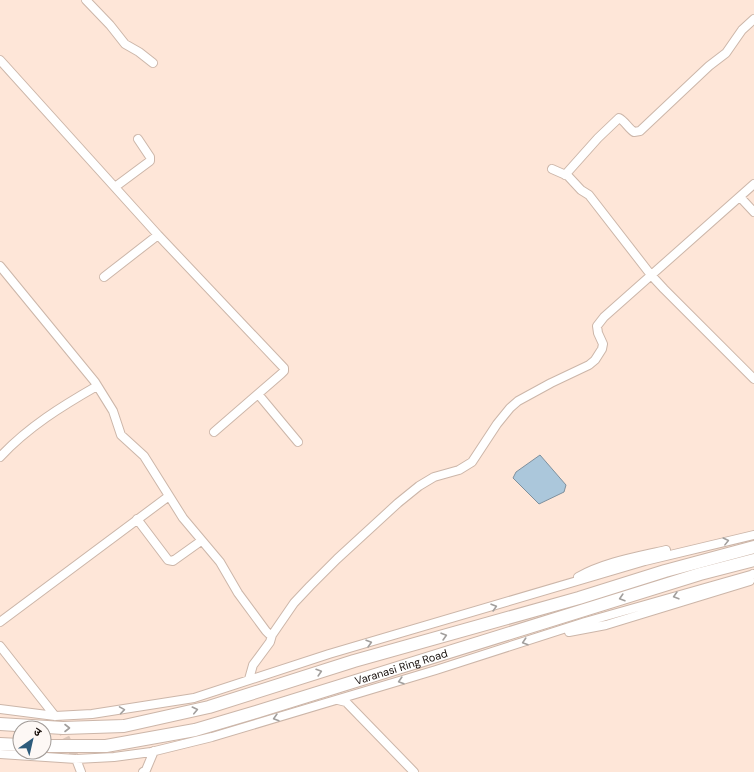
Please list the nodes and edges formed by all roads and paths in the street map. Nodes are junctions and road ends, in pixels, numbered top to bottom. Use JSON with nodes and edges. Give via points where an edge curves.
{"nodes":[{"id":1,"x":86,"y":0,"type":"edge"},
{"id":2,"x":754,"y":19,"type":"edge"},
{"id":3,"x":0,"y":60,"type":"edge"},
{"id":4,"x":153,"y":63,"type":"dead end"},
{"id":5,"x":138,"y":139,"type":"dead end"},
{"id":6,"x":552,"y":169,"type":"dead end"},
{"id":7,"x":565,"y":175,"type":"junction"},
{"id":8,"x":754,"y":184,"type":"edge"},
{"id":9,"x":115,"y":187,"type":"junction"},
{"id":10,"x":740,"y":197,"type":"junction"},
{"id":11,"x":754,"y":212,"type":"edge"},
{"id":12,"x":158,"y":235,"type":"junction"},
{"id":13,"x":0,"y":266,"type":"edge"},
{"id":14,"x":651,"y":275,"type":"junction"},
{"id":15,"x":104,"y":277,"type":"dead end"},
{"id":16,"x":754,"y":379,"type":"edge"},
{"id":17,"x":97,"y":386,"type":"junction"},
{"id":18,"x":258,"y":394,"type":"junction"},
{"id":19,"x":214,"y":432,"type":"dead end"},
{"id":20,"x":298,"y":442,"type":"dead end"},
{"id":21,"x":0,"y":457,"type":"edge"},
{"id":22,"x":169,"y":496,"type":"junction"},
{"id":23,"x":137,"y":519,"type":"junction"},
{"id":24,"x":754,"y":534,"type":"edge"},
{"id":25,"x":201,"y":541,"type":"junction"},
{"id":26,"x":754,"y":547,"type":"edge"},
{"id":27,"x":754,"y":560,"type":"edge"},
{"id":28,"x":754,"y":574,"type":"edge"},
{"id":29,"x":0,"y":622,"type":"edge"},
{"id":30,"x":272,"y":635,"type":"junction"},
{"id":31,"x":0,"y":646,"type":"edge"},
{"id":32,"x":250,"y":679,"type":"junction"},
{"id":33,"x":338,"y":700,"type":"junction"},
{"id":34,"x":0,"y":709,"type":"edge"},
{"id":35,"x":55,"y":716,"type":"junction"},
{"id":36,"x":0,"y":724,"type":"edge"},
{"id":37,"x":0,"y":744,"type":"edge"},
{"id":38,"x":12,"y":745,"type":"edge"},
{"id":39,"x":52,"y":746,"type":"edge"},
{"id":40,"x":154,"y":751,"type":"junction"},
{"id":41,"x":0,"y":754,"type":"edge"},
{"id":42,"x":76,"y":759,"type":"junction"},
{"id":43,"x":81,"y":772,"type":"edge"},
{"id":44,"x":143,"y":772,"type":"edge"},
{"id":45,"x":414,"y":772,"type":"edge"}],
"edges":[{"from":1,"to":4,"type":"street","via":[[125,44]]},
{"from":2,"to":7,"type":"street","via":[[742,30],[726,53],[640,131],[634,132],[619,118]]},
{"from":3,"to":9,"type":"street"},
{"from":5,"to":9,"type":"street","via":[[150,161]]},
{"from":6,"to":7,"type":"street"},
{"from":7,"to":14,"type":"street","via":[[589,194]]},
{"from":8,"to":10,"type":"street"},
{"from":9,"to":12,"type":"street"},
{"from":10,"to":11,"type":"street"},
{"from":10,"to":14,"type":"street"},
{"from":12,"to":15,"type":"street"},
{"from":12,"to":18,"type":"street","via":[[284,368],[284,371]]},
{"from":13,"to":17,"type":"street"},
{"from":14,"to":16,"type":"street"},
{"from":14,"to":30,"type":"street","via":[[597,326],[603,344],[595,360],[518,401],[497,424],[472,462],[460,470],[434,477],[398,503],[310,586],[294,603]]},
{"from":17,"to":21,"type":"street","via":[[46,417]]},
{"from":17,"to":22,"type":"street","via":[[113,411],[120,435],[144,456]]},
{"from":18,"to":19,"type":"street"},
{"from":18,"to":20,"type":"street"},
{"from":22,"to":23,"type":"street"},
{"from":22,"to":25,"type":"street"},
{"from":23,"to":25,"type":"street","via":[[170,561]]},
{"from":23,"to":29,"type":"street"},
{"from":32,"to":24,"type":"street","one_way":true,"via":[[645,561]]},
{"from":25,"to":30,"type":"street","via":[[220,562],[238,593],[266,631]]},
{"from":36,"to":26,"type":"highway","one_way":true,"via":[[63,728],[124,726],[209,707],[354,661]]},
{"from":27,"to":39,"type":"highway","name":"Varanasi Ring Road","one_way":true,"via":[[700,574],[195,730],[106,746]]},
{"from":28,"to":33,"type":"street","one_way":true,"via":[[585,622]]},
{"from":30,"to":32,"type":"street","via":[[270,642],[253,665]]},
{"from":31,"to":35,"type":"street"},
{"from":35,"to":32,"type":"street","one_way":true,"via":[[92,714],[194,698]]},
{"from":33,"to":40,"type":"street","one_way":true,"via":[[212,737]]},
{"from":33,"to":45,"type":"street","via":[[346,702]]},
{"from":34,"to":35,"type":"street"},
{"from":37,"to":38,"type":"highway"},
{"from":40,"to":42,"type":"street"},
{"from":40,"to":44,"type":"street"},
{"from":41,"to":42,"type":"street"},
{"from":42,"to":43,"type":"street"}]}
